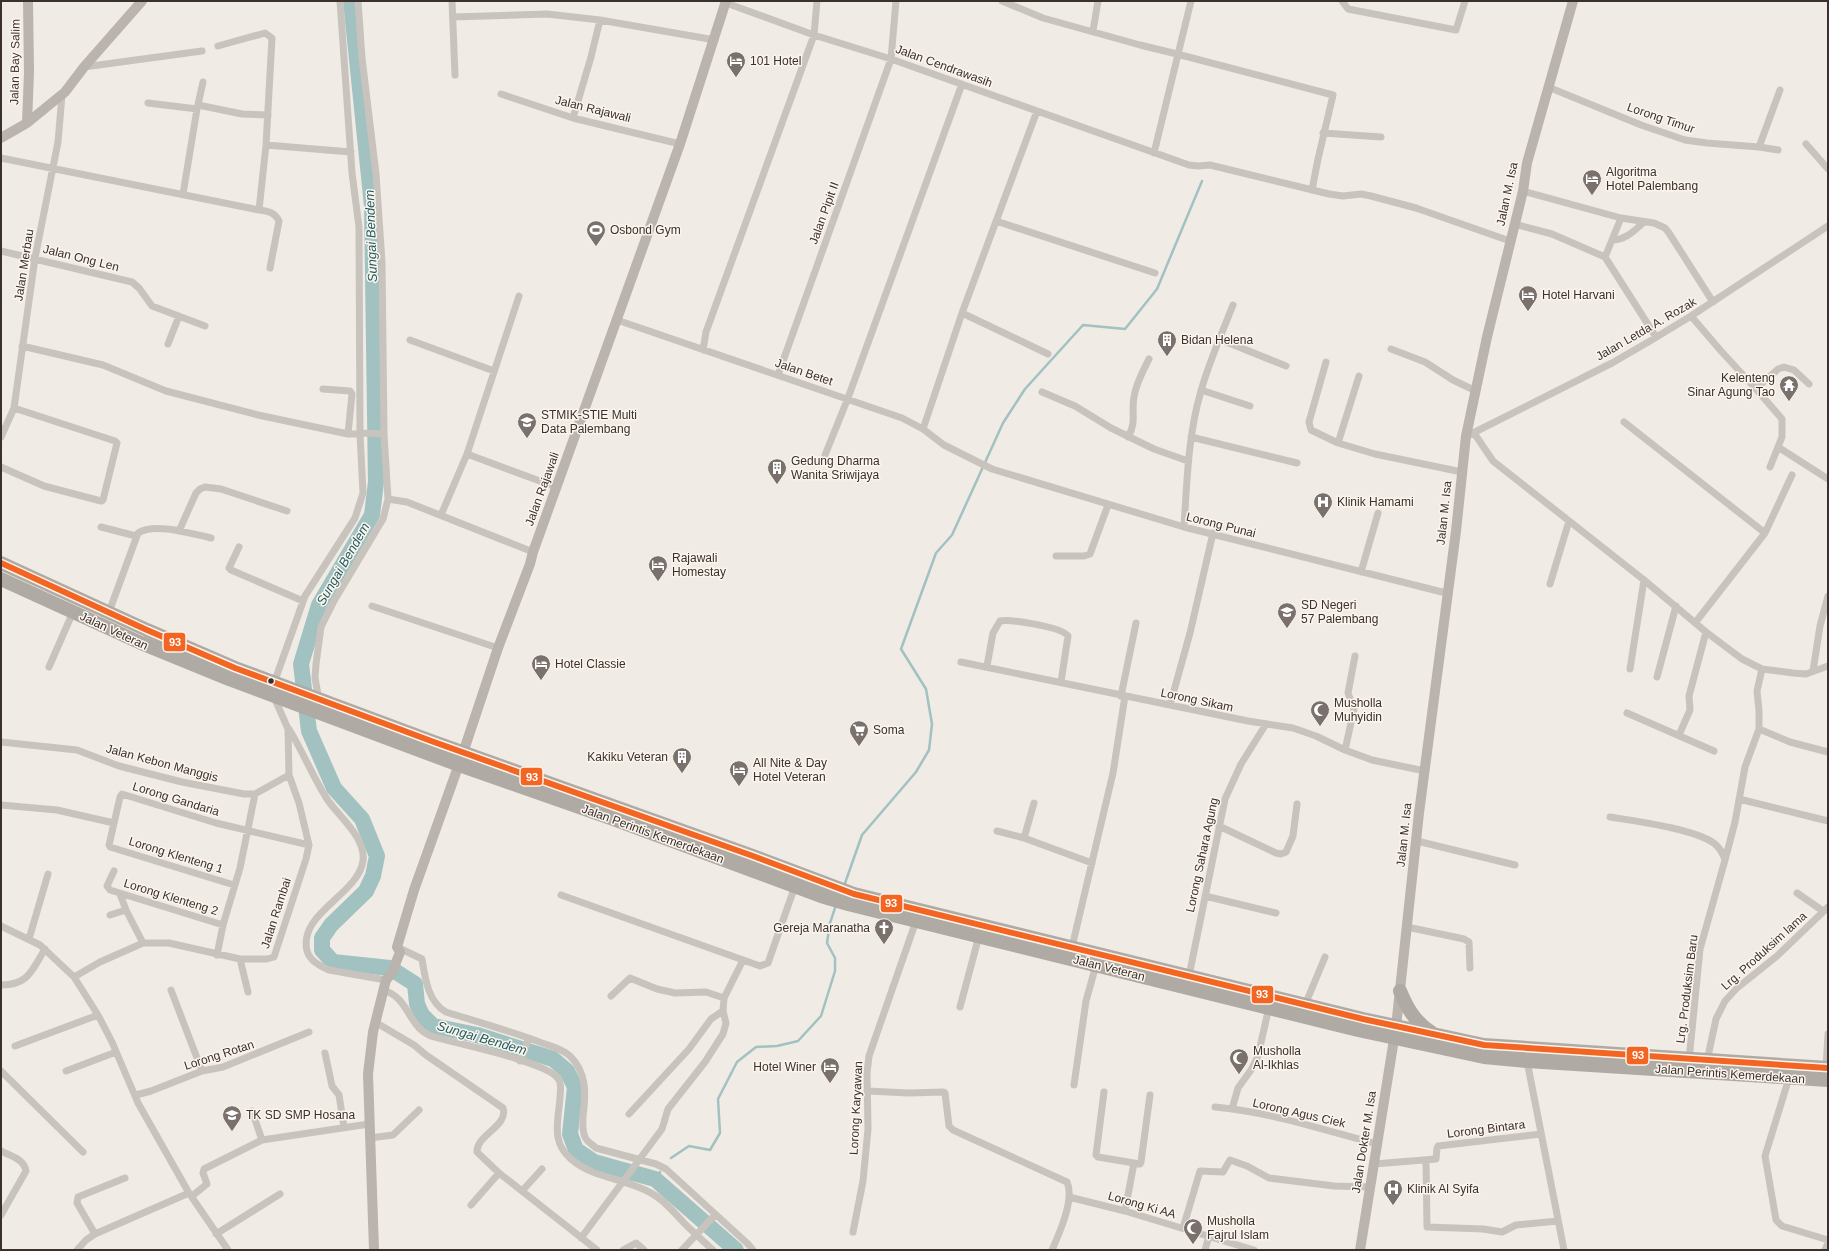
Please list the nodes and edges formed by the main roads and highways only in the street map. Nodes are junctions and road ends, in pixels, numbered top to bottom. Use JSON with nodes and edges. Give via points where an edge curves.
{"nodes":[{"id":1,"x":1,"y":563,"type":"edge"},
{"id":2,"x":1,"y":579,"type":"edge"},
{"id":3,"x":278,"y":691,"type":"junction"},
{"id":4,"x":461,"y":757,"type":"joint"},
{"id":5,"x":851,"y":899,"type":"junction"},
{"id":6,"x":1400,"y":991,"type":"road end"},
{"id":7,"x":1395,"y":1032,"type":"junction"},
{"id":8,"x":1435,"y":1035,"type":"junction"},
{"id":9,"x":1484,"y":1051,"type":"junction"},
{"id":10,"x":1827,"y":1072,"type":"edge"}],
"edges":[{"from":1,"to":3,"type":"highway","name":"Jalan Veteran","via":[[212,658]]},
{"from":2,"to":3,"type":"highway","name":"Jalan Veteran","via":[[171,656]]},
{"from":3,"to":4,"type":"highway","name":"Jalan Veteran"},
{"from":4,"to":5,"type":"highway","name":"Jalan Perintis Kemerdekaan","via":[[621,822]]},
{"from":5,"to":7,"type":"highway","name":"Jalan Veteran","via":[[1072,947],[1305,1005]]},
{"from":5,"to":7,"type":"highway","name":"Jalan Veteran","via":[[916,921],[1269,1007]]},
{"from":6,"to":8,"type":"highway","via":[[1412,1015],[1420,1025]]},
{"from":7,"to":8,"type":"highway"},
{"from":7,"to":9,"type":"highway","name":"Jalan Perintis Kemerdekaan"},
{"from":8,"to":9,"type":"highway"},
{"from":9,"to":10,"type":"highway","via":[[1707,1061]]},
{"from":9,"to":10,"type":"highway","name":"Jalan Perintis Kemerdekaan","via":[[1527,1061],[1789,1078]]}]}
